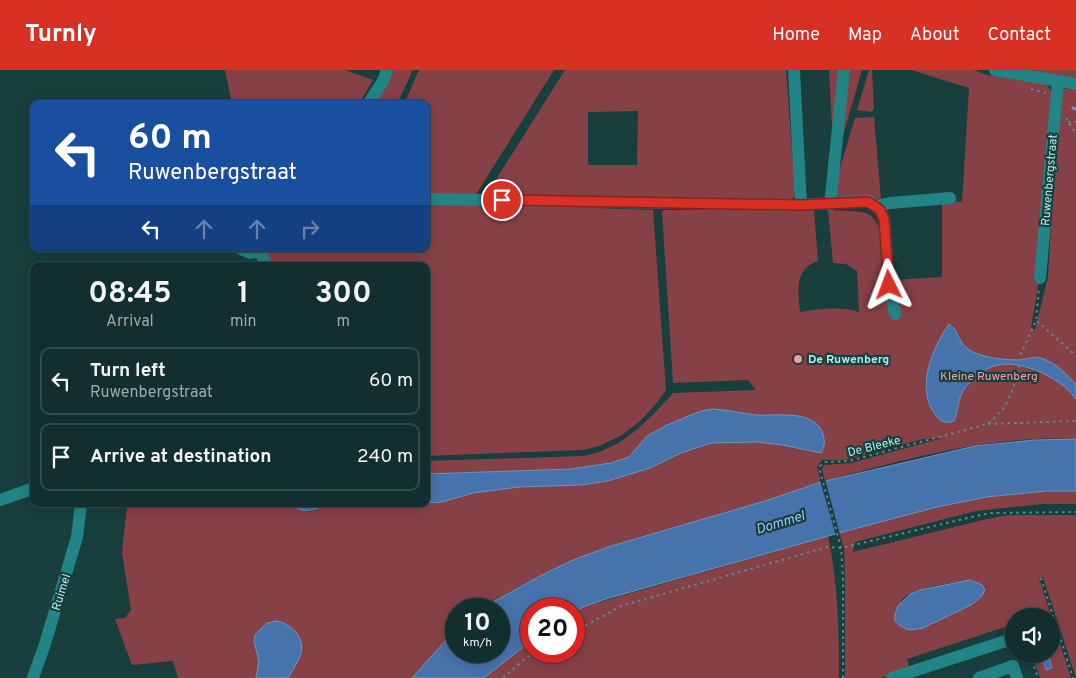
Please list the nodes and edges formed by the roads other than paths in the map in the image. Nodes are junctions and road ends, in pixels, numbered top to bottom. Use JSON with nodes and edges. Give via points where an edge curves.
{"nodes":[{"id":1,"x":387,"y":70,"type":"edge"},
{"id":2,"x":794,"y":70,"type":"edge"},
{"id":3,"x":844,"y":70,"type":"edge"},
{"id":4,"x":995,"y":70,"type":"edge"},
{"id":5,"x":1058,"y":81,"type":"junction"},
{"id":6,"x":1076,"y":84,"type":"edge"},
{"id":7,"x":371,"y":100,"type":"edge"},
{"id":8,"x":950,"y":198,"type":"dead end"},
{"id":9,"x":430,"y":199,"type":"edge"},
{"id":10,"x":830,"y":204,"type":"junction"},
{"id":11,"x":872,"y":204,"type":"junction"},
{"id":12,"x":801,"y":205,"type":"junction"},
{"id":13,"x":1040,"y":278,"type":"road end"},
{"id":14,"x":895,"y":314,"type":"dead end"},
{"id":15,"x":30,"y":489,"type":"edge"},
{"id":16,"x":2,"y":497,"type":"edge"},
{"id":17,"x":81,"y":507,"type":"edge"},
{"id":18,"x":1005,"y":640,"type":"edge"},
{"id":19,"x":32,"y":678,"type":"edge"},
{"id":20,"x":892,"y":678,"type":"edge"},
{"id":21,"x":979,"y":678,"type":"edge"},
{"id":22,"x":1017,"y":678,"type":"edge"}],
"edges":[{"from":1,"to":7,"type":"street"},
{"from":2,"to":12,"type":"street"},
{"from":3,"to":10,"type":"street"},
{"from":4,"to":5,"type":"street"},
{"from":5,"to":6,"type":"street"},
{"from":5,"to":13,"type":"street","name":"Ruwenbergstraat"},
{"from":8,"to":11,"type":"street"},
{"from":9,"to":12,"type":"street"},
{"from":10,"to":11,"type":"street"},
{"from":10,"to":12,"type":"street"},
{"from":11,"to":14,"type":"street","via":[[884,219],[889,285]]},
{"from":15,"to":16,"type":"street"},
{"from":17,"to":19,"type":"street","name":"Ruimel","via":[[77,537]]},
{"from":18,"to":20,"type":"street"},
{"from":21,"to":22,"type":"street","via":[[1013,666]]}]}
